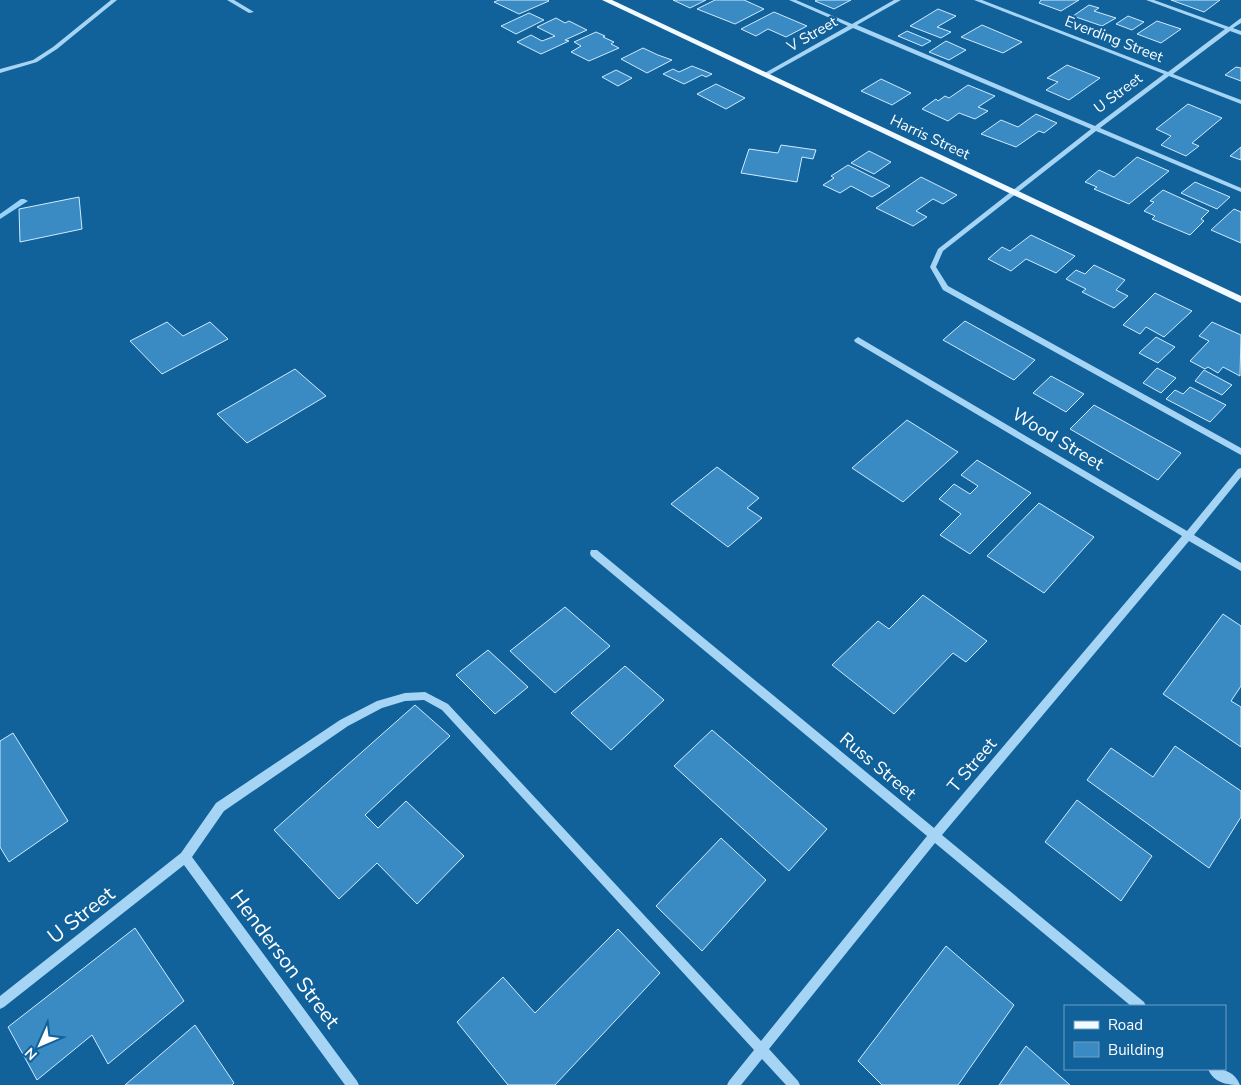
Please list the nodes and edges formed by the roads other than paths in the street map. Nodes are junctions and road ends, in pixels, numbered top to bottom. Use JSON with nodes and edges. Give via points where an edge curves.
{"nodes":[{"id":1,"x":114,"y":0,"type":"edge"},
{"id":2,"x":230,"y":0,"type":"edge"},
{"id":3,"x":606,"y":0,"type":"edge"},
{"id":4,"x":792,"y":0,"type":"edge"},
{"id":5,"x":898,"y":0,"type":"edge"},
{"id":6,"x":977,"y":0,"type":"edge"},
{"id":7,"x":1149,"y":0,"type":"edge"},
{"id":8,"x":251,"y":12,"type":"dead end"},
{"id":9,"x":1241,"y":20,"type":"edge"},
{"id":10,"x":852,"y":26,"type":"junction"},
{"id":11,"x":1229,"y":28,"type":"junction"},
{"id":12,"x":1241,"y":33,"type":"edge"},
{"id":13,"x":0,"y":71,"type":"edge"},
{"id":14,"x":1168,"y":74,"type":"junction"},
{"id":15,"x":765,"y":75,"type":"junction"},
{"id":16,"x":1241,"y":102,"type":"edge"},
{"id":17,"x":1096,"y":128,"type":"junction"},
{"id":18,"x":1241,"y":190,"type":"edge"},
{"id":19,"x":1015,"y":192,"type":"junction"},
{"id":20,"x":1241,"y":300,"type":"edge"},
{"id":21,"x":858,"y":340,"type":"dead end"},
{"id":22,"x":1241,"y":452,"type":"edge"},
{"id":23,"x":1241,"y":471,"type":"edge"},
{"id":24,"x":1188,"y":535,"type":"junction"},
{"id":25,"x":594,"y":553,"type":"dead end"},
{"id":26,"x":1241,"y":567,"type":"edge"},
{"id":27,"x":935,"y":835,"type":"junction"},
{"id":28,"x":185,"y":858,"type":"junction"},
{"id":29,"x":0,"y":1003,"type":"edge"},
{"id":30,"x":1139,"y":1005,"type":"edge"},
{"id":31,"x":761,"y":1052,"type":"junction"},
{"id":32,"x":1215,"y":1070,"type":"edge"},
{"id":33,"x":353,"y":1085,"type":"edge"},
{"id":34,"x":733,"y":1085,"type":"edge"},
{"id":35,"x":794,"y":1085,"type":"edge"},
{"id":36,"x":1234,"y":1085,"type":"edge"}],
"edges":[{"from":1,"to":13,"type":"street","via":[[35,61]]},
{"from":2,"to":8,"type":"street"},
{"from":3,"to":15,"type":"main road","name":"Harris Street"},
{"from":4,"to":10,"type":"street"},
{"from":5,"to":10,"type":"street","name":"V Street"},
{"from":6,"to":14,"type":"street","name":"Everding Street"},
{"from":7,"to":11,"type":"street"},
{"from":9,"to":11,"type":"street","name":"U Street"},
{"from":10,"to":15,"type":"street","name":"V Street"},
{"from":10,"to":17,"type":"street"},
{"from":11,"to":12,"type":"street"},
{"from":11,"to":14,"type":"street","name":"U Street"},
{"from":14,"to":16,"type":"street","name":"Everding Street"},
{"from":14,"to":17,"type":"street","name":"U Street"},
{"from":15,"to":19,"type":"main road","name":"Harris Street"},
{"from":17,"to":18,"type":"street"},
{"from":17,"to":19,"type":"street","name":"U Street"},
{"from":19,"to":20,"type":"main road","name":"Harris Street"},
{"from":19,"to":22,"type":"street","via":[[940,250],[933,267],[945,288]]},
{"from":21,"to":24,"type":"street","name":"Wood Street"},
{"from":23,"to":24,"type":"street","name":"T Street"},
{"from":24,"to":26,"type":"street","name":"Wood Street"},
{"from":24,"to":27,"type":"street","name":"T Street"},
{"from":25,"to":27,"type":"street","name":"Russ Street"},
{"from":27,"to":30,"type":"street","name":"Russ Street"},
{"from":27,"to":31,"type":"street","name":"T Street"},
{"from":28,"to":29,"type":"street","name":"U Street"},
{"from":28,"to":31,"type":"street","via":[[220,807],[344,722],[380,704],[404,697],[425,696],[445,707]]},
{"from":28,"to":33,"type":"street","name":"Henderson Street"},
{"from":31,"to":34,"type":"street","name":"T Street"},
{"from":31,"to":35,"type":"street"},
{"from":32,"to":36,"type":"street"}]}
